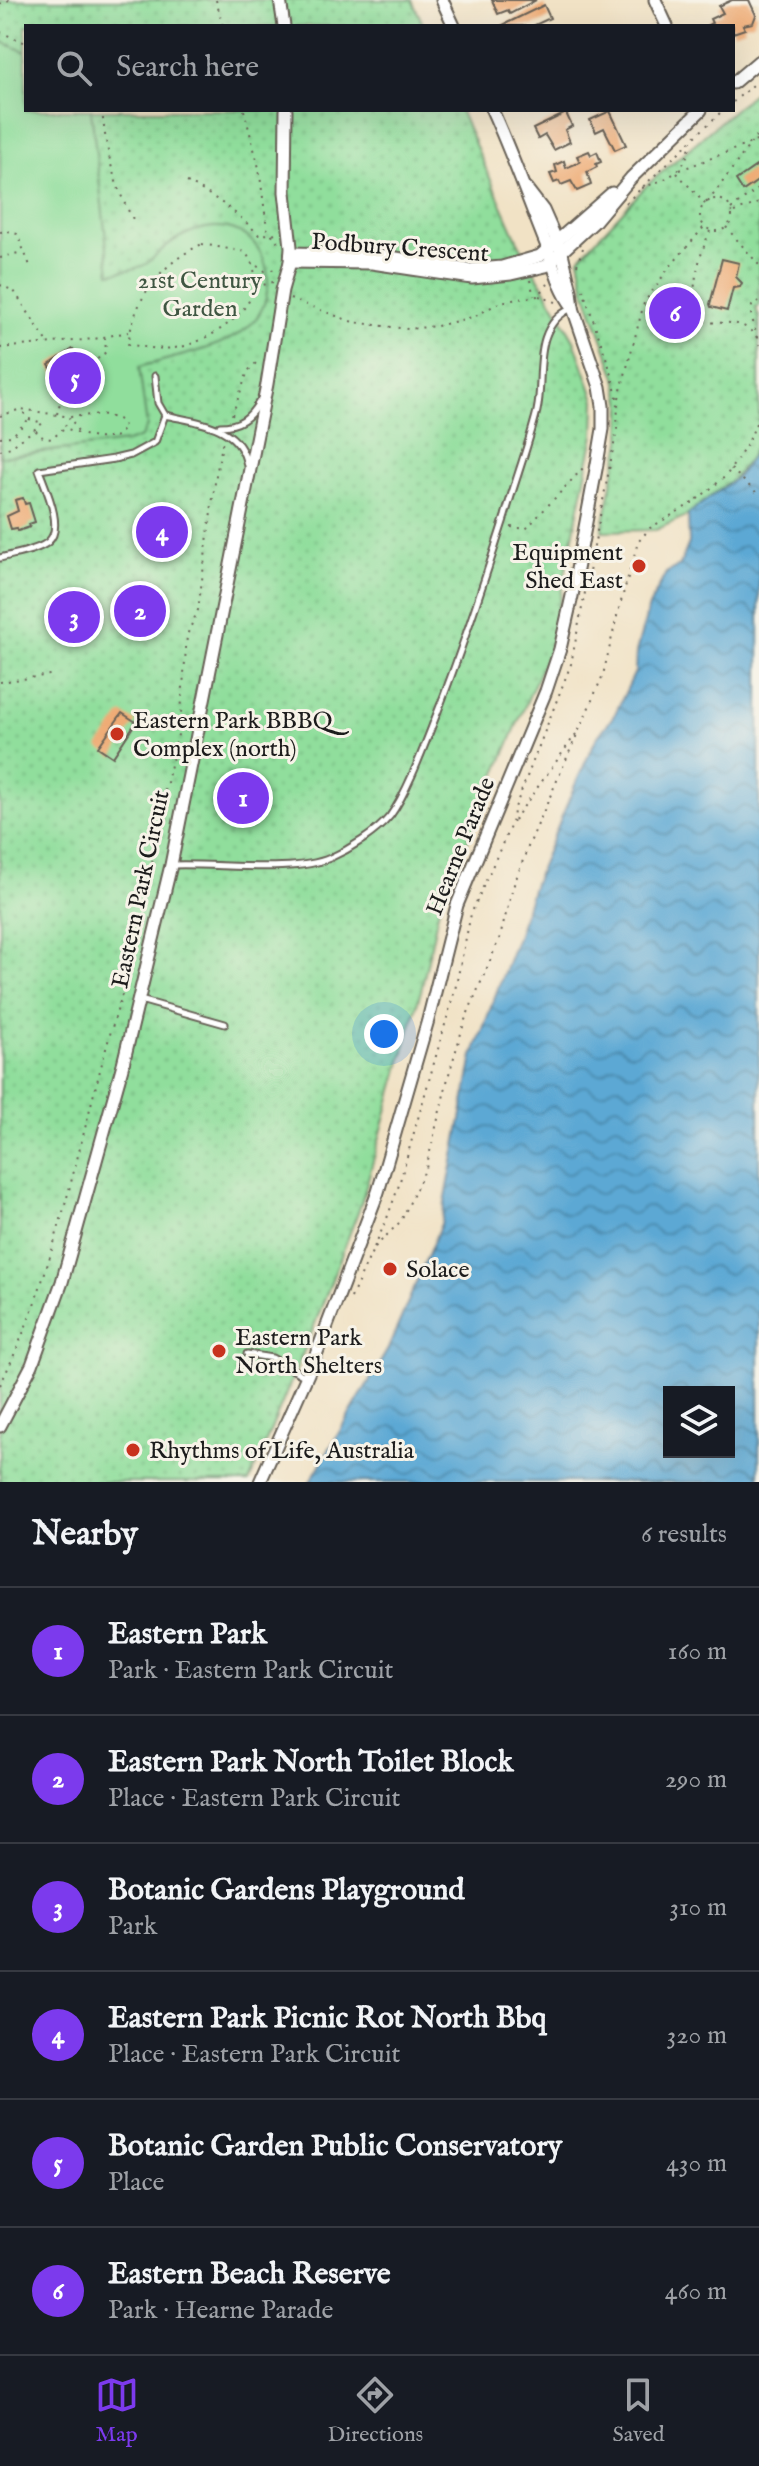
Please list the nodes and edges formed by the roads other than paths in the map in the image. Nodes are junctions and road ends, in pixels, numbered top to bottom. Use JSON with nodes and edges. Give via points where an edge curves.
{"nodes":[{"id":1,"x":280,"y":0,"type":"edge"},
{"id":2,"x":442,"y":0,"type":"edge"},
{"id":3,"x":655,"y":0,"type":"edge"},
{"id":4,"x":284,"y":24,"type":"edge"},
{"id":5,"x":453,"y":24,"type":"edge"},
{"id":6,"x":666,"y":24,"type":"edge"},
{"id":7,"x":759,"y":61,"type":"edge"},
{"id":8,"x":735,"y":81,"type":"edge"},
{"id":9,"x":286,"y":112,"type":"edge"},
{"id":10,"x":493,"y":112,"type":"edge"},
{"id":11,"x":699,"y":112,"type":"edge"},
{"id":12,"x":631,"y":178,"type":"junction"},
{"id":13,"x":552,"y":245,"type":"junction"},
{"id":14,"x":285,"y":256,"type":"junction"},
{"id":15,"x":557,"y":258,"type":"junction"},
{"id":16,"x":573,"y":308,"type":"junction"},
{"id":17,"x":155,"y":376,"type":"dead end"},
{"id":18,"x":267,"y":384,"type":"junction"},
{"id":19,"x":165,"y":415,"type":"junction"},
{"id":20,"x":227,"y":428,"type":"junction"},
{"id":21,"x":247,"y":475,"type":"junction"},
{"id":22,"x":0,"y":558,"type":"edge"},
{"id":23,"x":171,"y":865,"type":"junction"},
{"id":24,"x":139,"y":1000,"type":"junction"},
{"id":25,"x":225,"y":1024,"type":"dead end"},
{"id":26,"x":247,"y":1354,"type":"dead end"},
{"id":27,"x":307,"y":1377,"type":"junction"},
{"id":28,"x":0,"y":1426,"type":"edge"},
{"id":29,"x":260,"y":1482,"type":"edge"}],
"edges":[{"from":1,"to":4,"type":"street"},
{"from":2,"to":5,"type":"street"},
{"from":3,"to":6,"type":"street"},
{"from":7,"to":8,"type":"street"},
{"from":9,"to":14,"type":"street","name":"Eastern Park Circuit"},
{"from":10,"to":13,"type":"street","name":"Hearne Parade","via":[[526,188],[543,210]]},
{"from":11,"to":12,"type":"street"},
{"from":12,"to":13,"type":"street","name":"Podbury Crescent"},
{"from":12,"to":15,"type":"street"},
{"from":13,"to":14,"type":"street","name":"Podbury Crescent","via":[[538,257],[494,269],[468,270],[378,255]]},
{"from":13,"to":15,"type":"street","name":"Hearne Parade"},
{"from":14,"to":15,"type":"street","name":"Podbury Crescent","via":[[472,278],[546,266]]},
{"from":14,"to":18,"type":"street","name":"Eastern Park Circuit"},
{"from":15,"to":16,"type":"street","name":"Hearne Parade"},
{"from":16,"to":23,"type":"lane","via":[[554,323],[542,348],[537,409],[502,525],[466,637],[396,806],[382,824],[342,852],[312,863]]},
{"from":16,"to":27,"type":"street","name":"Hearne Parade","via":[[602,393],[603,429],[553,673],[457,905],[387,1166]]},
{"from":17,"to":19,"type":"lane"},
{"from":18,"to":20,"type":"lane","via":[[248,418]]},
{"from":18,"to":21,"type":"street","name":"Eastern Park Circuit"},
{"from":19,"to":20,"type":"lane"},
{"from":19,"to":22,"type":"lane","via":[[155,442],[131,455],[39,470],[55,531],[47,543]]},
{"from":20,"to":21,"type":"lane","via":[[244,451]]},
{"from":21,"to":23,"type":"street","name":"Eastern Park Circuit"},
{"from":23,"to":24,"type":"street","name":"Eastern Park Circuit"},
{"from":24,"to":25,"type":"lane"},
{"from":24,"to":28,"type":"street","name":"Eastern Park Circuit","via":[[62,1282],[32,1365]]},
{"from":26,"to":27,"type":"lane","via":[[272,1358]]},
{"from":27,"to":29,"type":"street","name":"Hearne Parade"}]}
